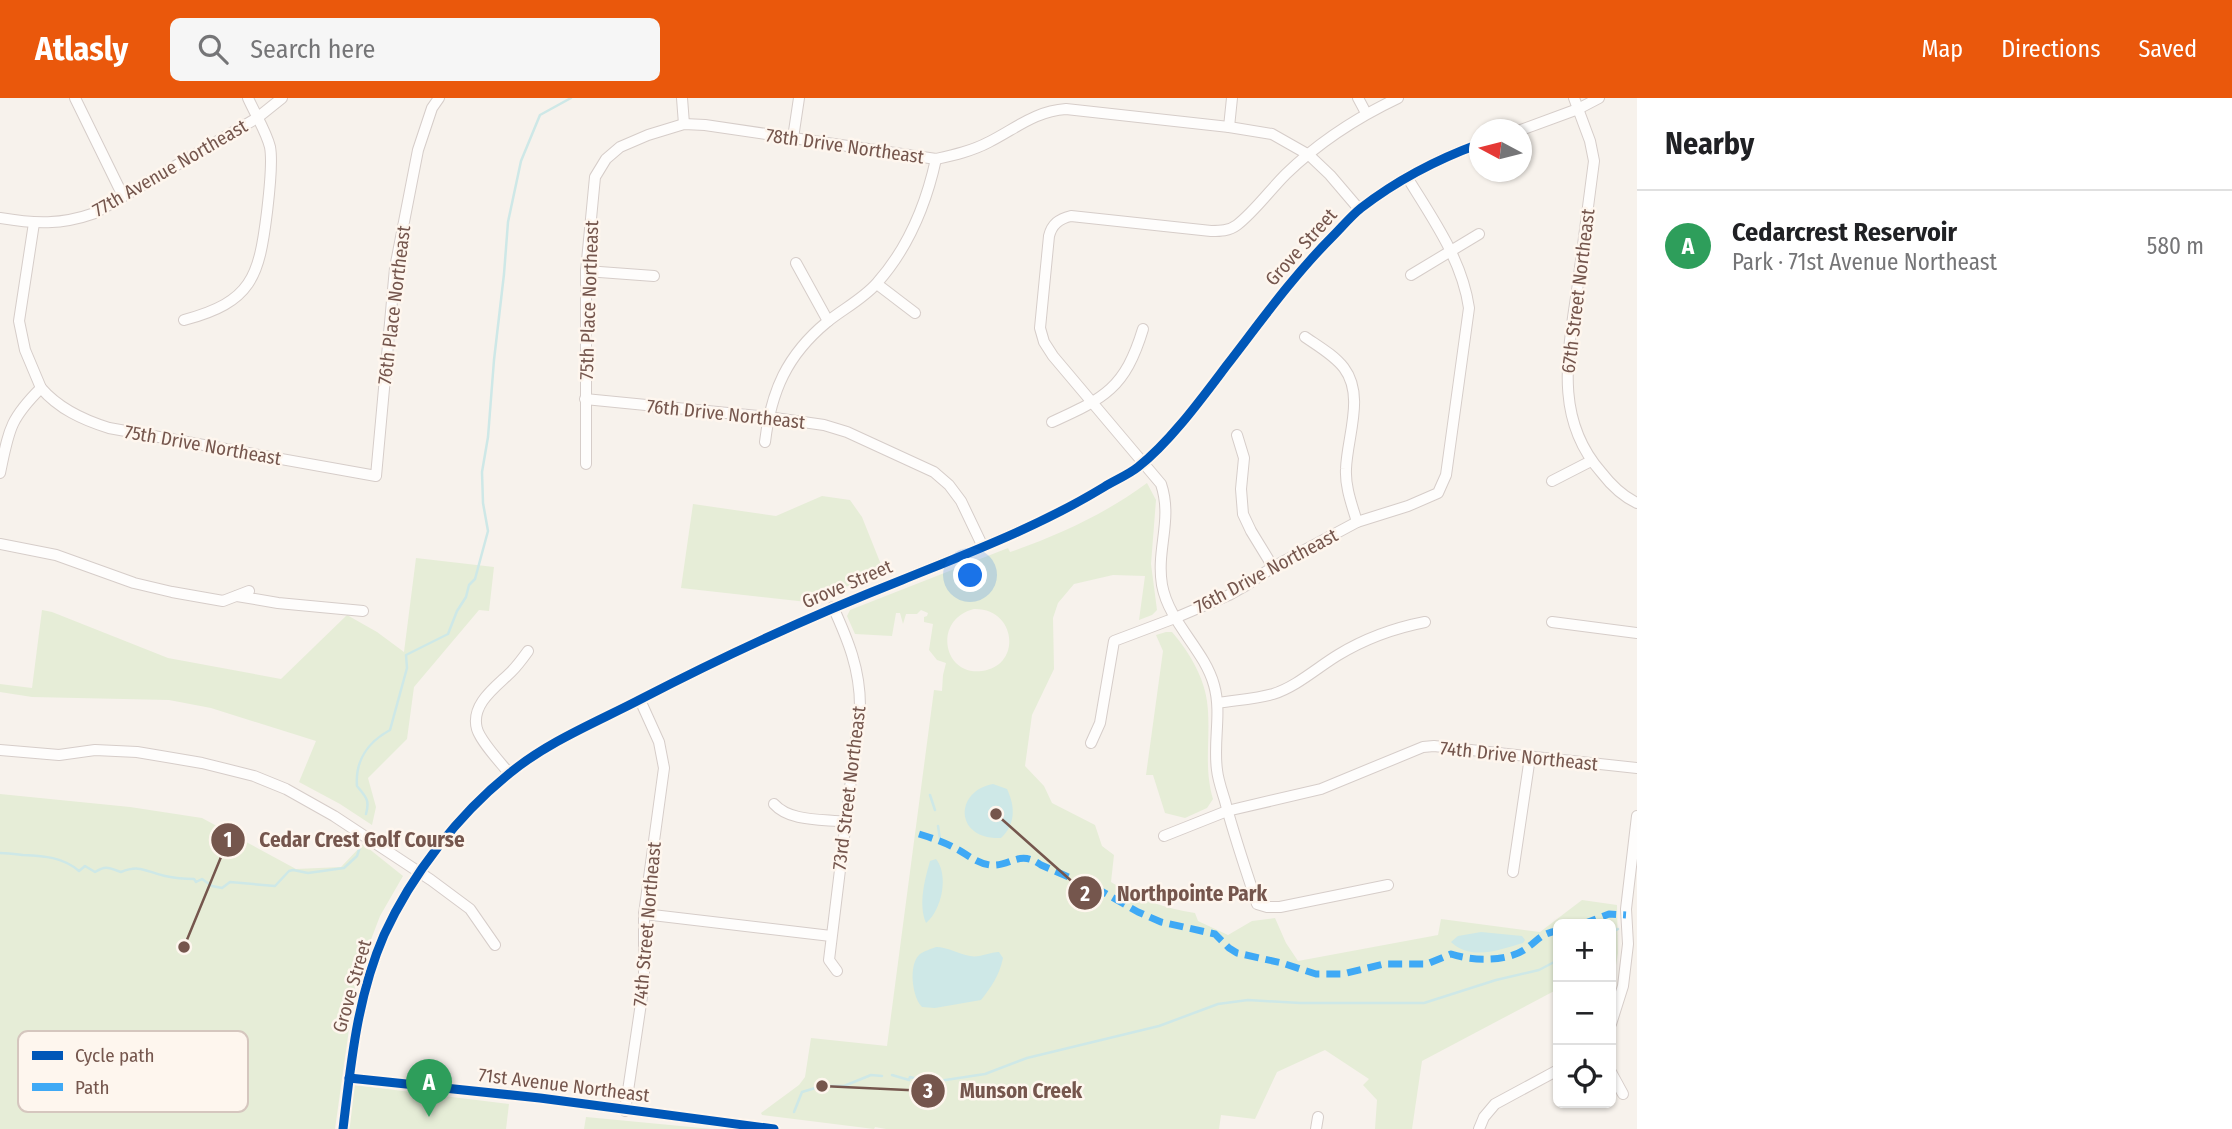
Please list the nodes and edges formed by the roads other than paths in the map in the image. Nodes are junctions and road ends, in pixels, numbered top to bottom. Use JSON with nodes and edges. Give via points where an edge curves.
{"nodes":[{"id":1,"x":75,"y":98,"type":"edge"},
{"id":2,"x":248,"y":98,"type":"edge"},
{"id":3,"x":282,"y":98,"type":"edge"},
{"id":4,"x":439,"y":98,"type":"edge"},
{"id":5,"x":682,"y":98,"type":"edge"},
{"id":6,"x":799,"y":98,"type":"edge"},
{"id":7,"x":1232,"y":98,"type":"edge"},
{"id":8,"x":1357,"y":98,"type":"edge"},
{"id":9,"x":1398,"y":98,"type":"edge"},
{"id":10,"x":1574,"y":98,"type":"edge"},
{"id":11,"x":1599,"y":98,"type":"edge"},
{"id":12,"x":1578,"y":109,"type":"junction"},
{"id":13,"x":1366,"y":113,"type":"junction"},
{"id":14,"x":257,"y":118,"type":"junction"},
{"id":15,"x":684,"y":124,"type":"junction"},
{"id":16,"x":1532,"y":126,"type":"edge"},
{"id":17,"x":1228,"y":127,"type":"junction"},
{"id":18,"x":793,"y":138,"type":"junction"},
{"id":19,"x":620,"y":147,"type":"joint"},
{"id":20,"x":1469,"y":148,"type":"edge"},
{"id":21,"x":1309,"y":155,"type":"junction"},
{"id":22,"x":936,"y":159,"type":"junction"},
{"id":23,"x":1407,"y":177,"type":"junction"},
{"id":24,"x":123,"y":196,"type":"junction"},
{"id":25,"x":1359,"y":209,"type":"junction"},
{"id":26,"x":0,"y":218,"type":"edge"},
{"id":27,"x":34,"y":223,"type":"junction"},
{"id":28,"x":1479,"y":234,"type":"dead end"},
{"id":29,"x":1451,"y":250,"type":"junction"},
{"id":30,"x":796,"y":263,"type":"dead end"},
{"id":31,"x":586,"y":271,"type":"junction"},
{"id":32,"x":1411,"y":275,"type":"dead end"},
{"id":33,"x":654,"y":276,"type":"dead end"},
{"id":34,"x":877,"y":284,"type":"junction"},
{"id":35,"x":915,"y":313,"type":"dead end"},
{"id":36,"x":184,"y":320,"type":"dead end"},
{"id":37,"x":828,"y":321,"type":"junction"},
{"id":38,"x":1143,"y":329,"type":"dead end"},
{"id":39,"x":1306,"y":337,"type":"dead end"},
{"id":40,"x":41,"y":388,"type":"junction"},
{"id":41,"x":585,"y":399,"type":"junction"},
{"id":42,"x":1094,"y":403,"type":"junction"},
{"id":43,"x":768,"y":417,"type":"junction"},
{"id":44,"x":1052,"y":422,"type":"dead end"},
{"id":45,"x":1237,"y":436,"type":"dead end"},
{"id":46,"x":765,"y":442,"type":"dead end"},
{"id":47,"x":1591,"y":461,"type":"junction"},
{"id":48,"x":1144,"y":462,"type":"junction"},
{"id":49,"x":586,"y":464,"type":"dead end"},
{"id":50,"x":0,"y":473,"type":"edge"},
{"id":51,"x":376,"y":476,"type":"joint"},
{"id":52,"x":1552,"y":481,"type":"dead end"},
{"id":53,"x":1637,"y":503,"type":"edge"},
{"id":54,"x":1357,"y":522,"type":"junction"},
{"id":55,"x":0,"y":544,"type":"edge"},
{"id":56,"x":983,"y":547,"type":"junction"},
{"id":57,"x":1273,"y":567,"type":"junction"},
{"id":58,"x":249,"y":591,"type":"dead end"},
{"id":59,"x":237,"y":596,"type":"junction"},
{"id":60,"x":833,"y":607,"type":"junction"},
{"id":61,"x":363,"y":611,"type":"dead end"},
{"id":62,"x":1175,"y":618,"type":"junction"},
{"id":63,"x":1425,"y":622,"type":"dead end"},
{"id":64,"x":1552,"y":622,"type":"dead end"},
{"id":65,"x":1637,"y":633,"type":"edge"},
{"id":66,"x":528,"y":650,"type":"dead end"},
{"id":67,"x":640,"y":700,"type":"junction"},
{"id":68,"x":1219,"y":703,"type":"junction"},
{"id":69,"x":1091,"y":743,"type":"dead end"},
{"id":70,"x":0,"y":750,"type":"edge"},
{"id":71,"x":1530,"y":757,"type":"junction"},
{"id":72,"x":1637,"y":768,"type":"edge"},
{"id":73,"x":509,"y":773,"type":"junction"},
{"id":74,"x":774,"y":803,"type":"dead end"},
{"id":75,"x":1227,"y":811,"type":"junction"},
{"id":76,"x":1637,"y":816,"type":"edge"},
{"id":77,"x":846,"y":822,"type":"junction"},
{"id":78,"x":1164,"y":836,"type":"dead end"},
{"id":79,"x":421,"y":872,"type":"junction"},
{"id":80,"x":1513,"y":872,"type":"dead end"},
{"id":81,"x":1388,"y":885,"type":"dead end"},
{"id":82,"x":644,"y":914,"type":"junction"},
{"id":83,"x":831,"y":936,"type":"junction"},
{"id":84,"x":495,"y":944,"type":"dead end"},
{"id":85,"x":837,"y":971,"type":"dead end"},
{"id":86,"x":1616,"y":1008,"type":"edge"},
{"id":87,"x":1553,"y":1073,"type":"edge"},
{"id":88,"x":349,"y":1078,"type":"junction"},
{"id":89,"x":1616,"y":1081,"type":"edge"},
{"id":90,"x":1623,"y":1094,"type":"dead end"},
{"id":91,"x":625,"y":1111,"type":"junction"},
{"id":92,"x":1318,"y":1117,"type":"dead end"},
{"id":93,"x":343,"y":1129,"type":"edge"},
{"id":94,"x":775,"y":1129,"type":"edge"},
{"id":95,"x":1316,"y":1129,"type":"edge"},
{"id":96,"x":1479,"y":1129,"type":"edge"}],
"edges":[{"from":1,"to":24,"type":"street"},
{"from":2,"to":14,"type":"street"},
{"from":3,"to":14,"type":"street"},
{"from":4,"to":51,"type":"street","name":"76th Place Northeast","via":[[418,150],[395,268]]},
{"from":5,"to":15,"type":"street"},
{"from":6,"to":18,"type":"street"},
{"from":7,"to":17,"type":"street"},
{"from":8,"to":13,"type":"street"},
{"from":9,"to":13,"type":"street"},
{"from":10,"to":12,"type":"street","name":"67th Street Northeast"},
{"from":11,"to":12,"type":"street"},
{"from":12,"to":16,"type":"street"},
{"from":12,"to":47,"type":"street","name":"67th Street Northeast","via":[[1594,161],[1567,369],[1568,404],[1578,439]]},
{"from":13,"to":21,"type":"street"},
{"from":14,"to":24,"type":"street","name":"77th Avenue Northeast"},
{"from":14,"to":36,"type":"street","via":[[270,148],[270,192],[254,276],[232,302]]},
{"from":15,"to":18,"type":"street","name":"78th Drive Northeast"},
{"from":15,"to":19,"type":"street","name":"78th Drive Northeast"},
{"from":17,"to":21,"type":"street","name":"78th Drive Northeast","via":[[1272,134]]},
{"from":17,"to":22,"type":"street","name":"78th Drive Northeast","via":[[1052,110],[990,142]]},
{"from":18,"to":22,"type":"street","name":"78th Drive Northeast"},
{"from":19,"to":31,"type":"street","name":"75th Place Northeast","via":[[595,177]]},
{"from":20,"to":23,"type":"street","name":"Grove Street"},
{"from":21,"to":25,"type":"street","name":"78th Drive Northeast"},
{"from":21,"to":42,"type":"street","via":[[1236,225],[1224,231],[1071,216],[1051,229],[1040,328],[1053,356]]},
{"from":22,"to":34,"type":"street","via":[[917,223]]},
{"from":23,"to":25,"type":"street","name":"Grove Street"},
{"from":23,"to":29,"type":"street"},
{"from":24,"to":27,"type":"street","name":"77th Avenue Northeast","via":[[72,221]]},
{"from":25,"to":48,"type":"street","name":"Grove Street","via":[[1303,265],[1201,400]]},
{"from":26,"to":27,"type":"street","name":"77th Avenue Northeast"},
{"from":27,"to":40,"type":"street","via":[[19,321],[24,350]]},
{"from":28,"to":29,"type":"street"},
{"from":29,"to":32,"type":"street"},
{"from":29,"to":54,"type":"street","name":"76th Drive Northeast","via":[[1466,286],[1469,308],[1446,475],[1438,493]]},
{"from":30,"to":37,"type":"street"},
{"from":31,"to":33,"type":"street"},
{"from":31,"to":41,"type":"street","name":"75th Place Northeast"},
{"from":34,"to":35,"type":"street"},
{"from":34,"to":37,"type":"street"},
{"from":37,"to":43,"type":"street","via":[[789,364]]},
{"from":38,"to":42,"type":"street","via":[[1135,357],[1114,387]]},
{"from":39,"to":54,"type":"street","via":[[1344,368],[1352,384],[1346,469]]},
{"from":40,"to":50,"type":"street","via":[[12,422]]},
{"from":40,"to":51,"type":"street","name":"75th Drive Northeast","via":[[68,411],[109,428]]},
{"from":41,"to":43,"type":"street","name":"76th Drive Northeast"},
{"from":41,"to":49,"type":"street","name":"75th Place Northeast"},
{"from":42,"to":44,"type":"street"},
{"from":42,"to":48,"type":"street"},
{"from":43,"to":46,"type":"street"},
{"from":43,"to":56,"type":"street","name":"76th Drive Northeast","via":[[847,432],[934,472],[961,501]]},
{"from":45,"to":57,"type":"street","via":[[1244,458],[1243,514]]},
{"from":47,"to":52,"type":"street"},
{"from":47,"to":53,"type":"street","name":"67th Street Northeast","via":[[1612,486]]},
{"from":48,"to":56,"type":"street","name":"Grove Street","via":[[1066,510]]},
{"from":48,"to":62,"type":"street","via":[[1167,501],[1161,567]]},
{"from":54,"to":57,"type":"street","name":"76th Drive Northeast"},
{"from":55,"to":59,"type":"street","via":[[56,555],[172,592],[223,601]]},
{"from":56,"to":60,"type":"street","name":"Grove Street"},
{"from":57,"to":62,"type":"street","name":"76th Drive Northeast","via":[[1245,586]]},
{"from":58,"to":59,"type":"street"},
{"from":59,"to":61,"type":"street"},
{"from":60,"to":67,"type":"street","name":"Grove Street"},
{"from":60,"to":77,"type":"street","name":"73rd Street Northeast","via":[[851,646],[860,687]]},
{"from":62,"to":68,"type":"street","via":[[1203,660]]},
{"from":62,"to":69,"type":"street","name":"76th Drive Northeast","via":[[1114,641],[1100,723]]},
{"from":63,"to":68,"type":"street","via":[[1370,638],[1273,694]]},
{"from":64,"to":65,"type":"street"},
{"from":66,"to":73,"type":"street","via":[[487,694],[476,722],[477,731]]},
{"from":67,"to":73,"type":"street","name":"Grove Street","via":[[556,741]]},
{"from":67,"to":82,"type":"street","name":"74th Street Northeast","via":[[659,742],[664,768]]},
{"from":68,"to":75,"type":"street","via":[[1217,771]]},
{"from":70,"to":79,"type":"street","via":[[59,755],[95,750],[137,752],[254,776],[334,816]]},
{"from":71,"to":72,"type":"street","name":"74th Drive Northeast"},
{"from":71,"to":75,"type":"street","name":"74th Drive Northeast","via":[[1423,747],[1321,789]]},
{"from":71,"to":80,"type":"street"},
{"from":73,"to":79,"type":"street","name":"Grove Street","via":[[472,807]]},
{"from":74,"to":77,"type":"street","via":[[790,815]]},
{"from":75,"to":78,"type":"street","name":"74th Drive Northeast"},
{"from":75,"to":81,"type":"street","via":[[1257,904],[1280,907]]},
{"from":76,"to":86,"type":"street","via":[[1626,909],[1628,944]]},
{"from":77,"to":83,"type":"street","name":"73rd Street Northeast"},
{"from":79,"to":84,"type":"street","via":[[470,909]]},
{"from":79,"to":88,"type":"street","name":"Grove Street","via":[[400,904],[370,971]]},
{"from":82,"to":83,"type":"street"},
{"from":82,"to":91,"type":"street","name":"74th Street Northeast","via":[[644,984]]},
{"from":83,"to":85,"type":"street","name":"73rd Street Northeast","via":[[829,960]]},
{"from":87,"to":96,"type":"street","via":[[1495,1104]]},
{"from":88,"to":91,"type":"street","name":"71st Avenue Northeast"},
{"from":88,"to":93,"type":"street","name":"Grove Street"},
{"from":89,"to":90,"type":"street"},
{"from":91,"to":94,"type":"street","name":"71st Avenue Northeast"},
{"from":92,"to":95,"type":"street"}]}
